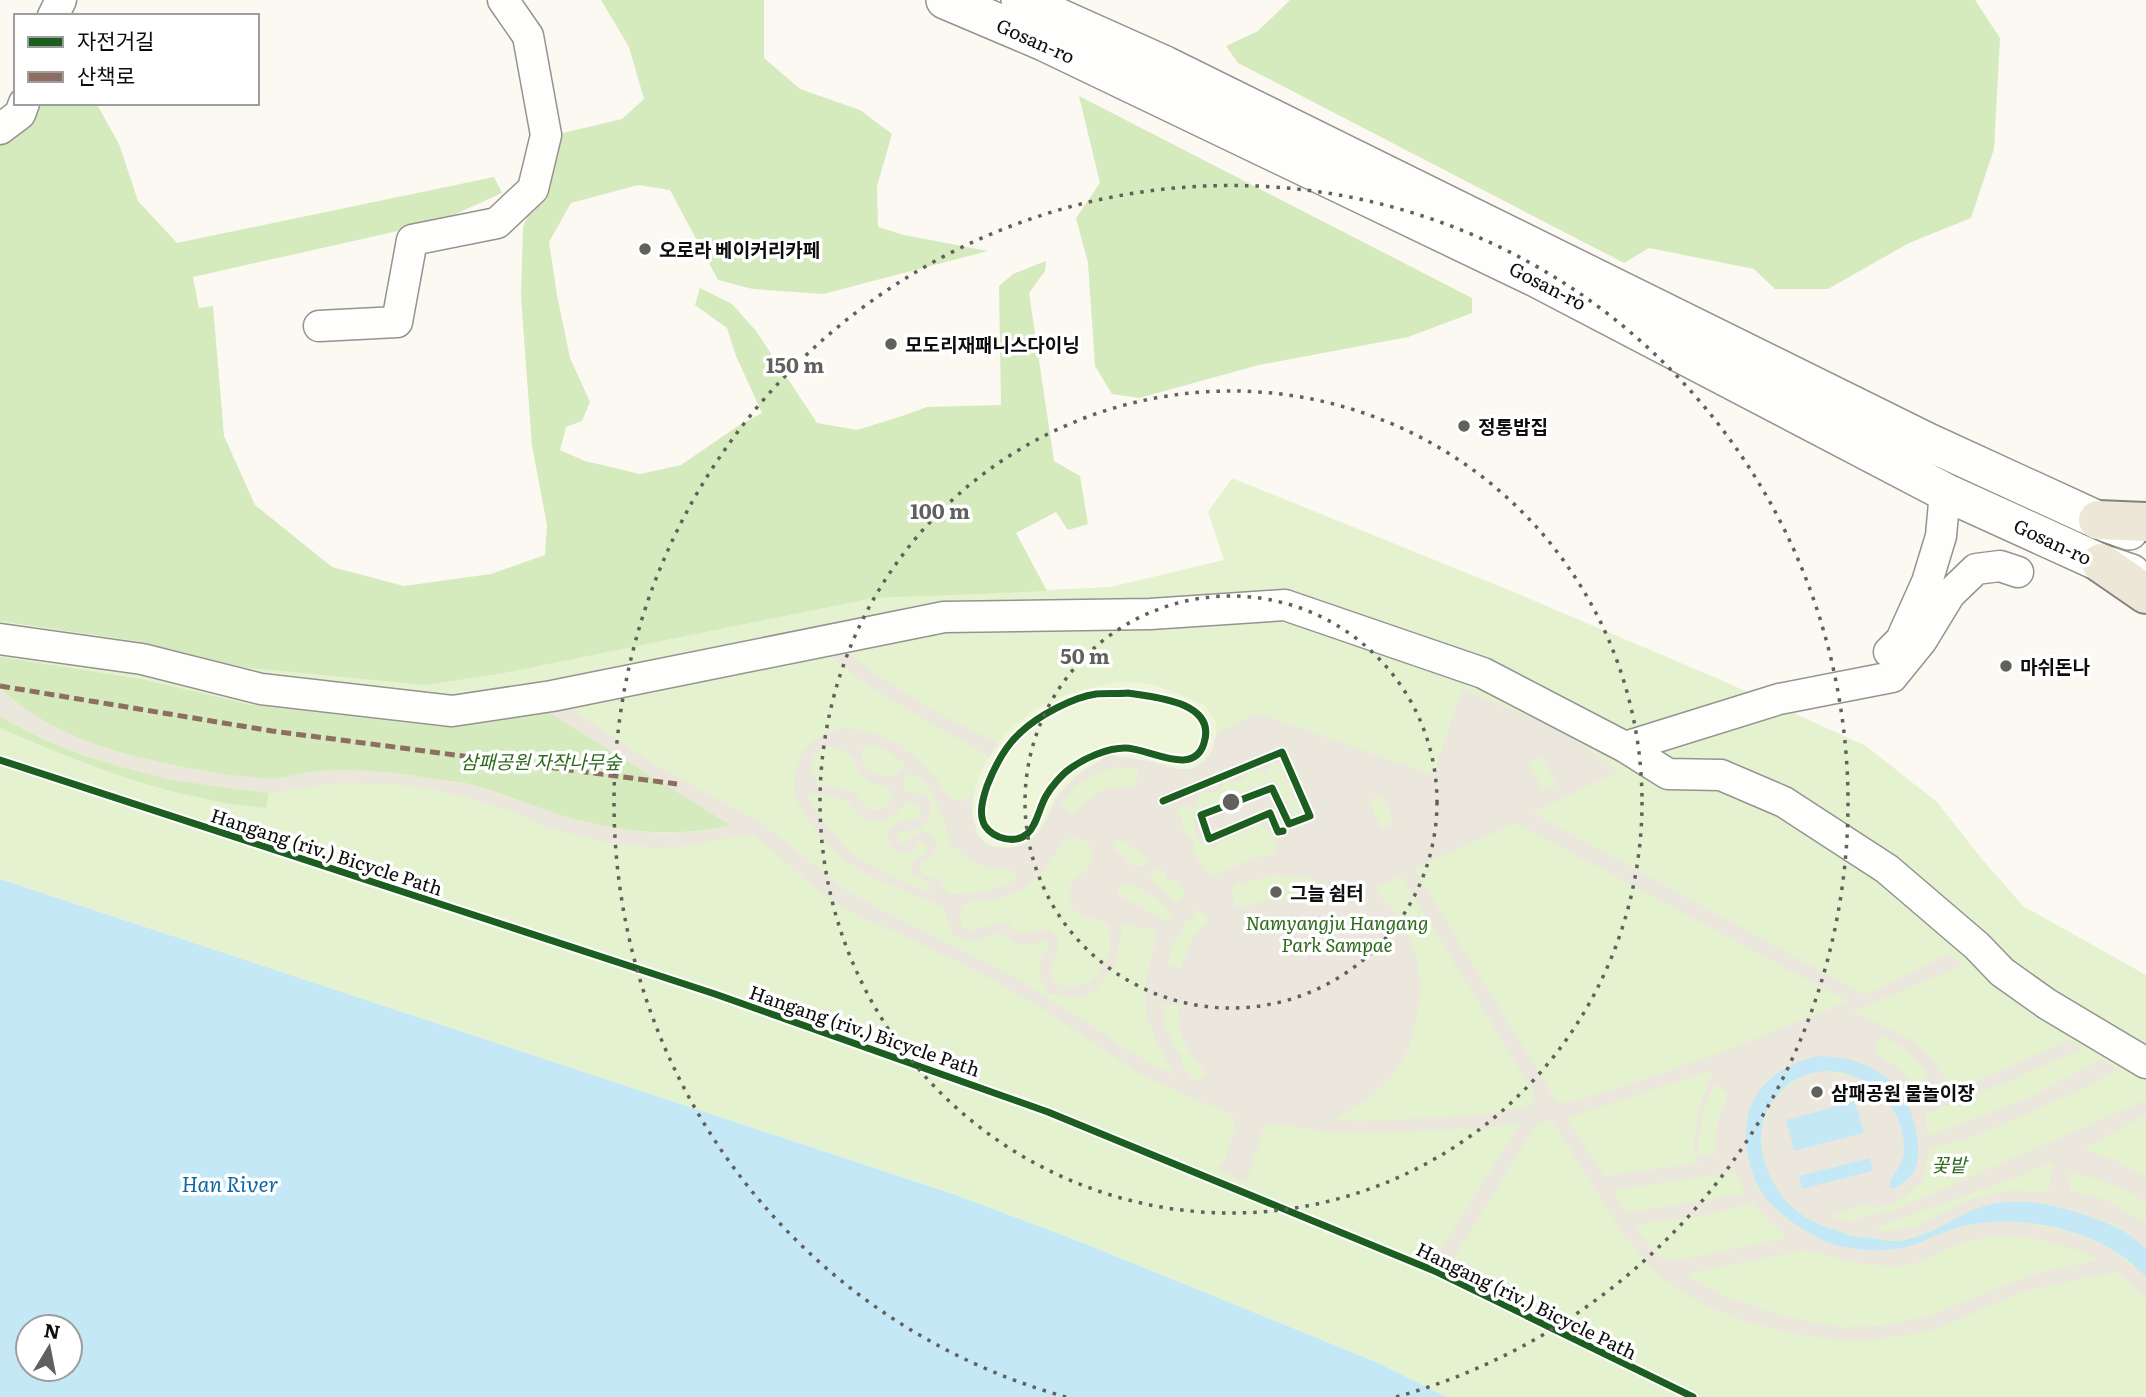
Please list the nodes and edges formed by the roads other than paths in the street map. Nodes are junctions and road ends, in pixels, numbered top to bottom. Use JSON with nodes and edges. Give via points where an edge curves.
{"nodes":[{"id":1,"x":503,"y":0,"type":"edge"},
{"id":2,"x":945,"y":0,"type":"edge"},
{"id":3,"x":1020,"y":0,"type":"edge"},
{"id":4,"x":23,"y":105,"type":"edge"},
{"id":5,"x":0,"y":129,"type":"edge"},
{"id":6,"x":319,"y":326,"type":"dead end"},
{"id":7,"x":1945,"y":492,"type":"junction"},
{"id":8,"x":2098,"y":520,"type":"junction"},
{"id":9,"x":2146,"y":522,"type":"edge"},
{"id":10,"x":2146,"y":537,"type":"edge"},
{"id":11,"x":2101,"y":563,"type":"junction"},
{"id":12,"x":2018,"y":572,"type":"dead end"},
{"id":13,"x":2146,"y":578,"type":"edge"},
{"id":14,"x":2146,"y":594,"type":"edge"},
{"id":15,"x":0,"y":639,"type":"edge"},
{"id":16,"x":1779,"y":699,"type":"junction"},
{"id":17,"x":1625,"y":747,"type":"junction"},
{"id":18,"x":2146,"y":1063,"type":"edge"}],
"edges":[{"from":1,"to":6,"type":"street","via":[[528,36],[546,135],[533,189],[497,223],[412,240],[397,322]]},
{"from":2,"to":7,"type":"street","name":"Gosan-ro","via":[[1045,42],[1538,279]]},
{"from":3,"to":8,"type":"street","name":"Gosan-ro","via":[[1165,65],[1928,442]]},
{"from":4,"to":5,"type":"street","via":[[20,114]]},
{"from":7,"to":11,"type":"street","name":"Gosan-ro"},
{"from":7,"to":16,"type":"street","via":[[1941,536],[1901,640],[1875,666],[1809,680]]},
{"from":8,"to":9,"type":"main road"},
{"from":8,"to":10,"type":"street","name":"Gosan-ro"},
{"from":11,"to":13,"type":"street","name":"Gosan-ro"},
{"from":11,"to":14,"type":"main road"},
{"from":12,"to":16,"type":"street","via":[[2000,566],[1976,569],[1950,594],[1892,677]]},
{"from":15,"to":17,"type":"street","via":[[142,659],[261,689],[452,711],[552,696],[944,617],[1150,614],[1284,605],[1483,673]]},
{"from":16,"to":17,"type":"street"},
{"from":17,"to":18,"type":"street","via":[[1668,774],[1721,775],[1784,802],[1887,869],[2002,972]]}]}
